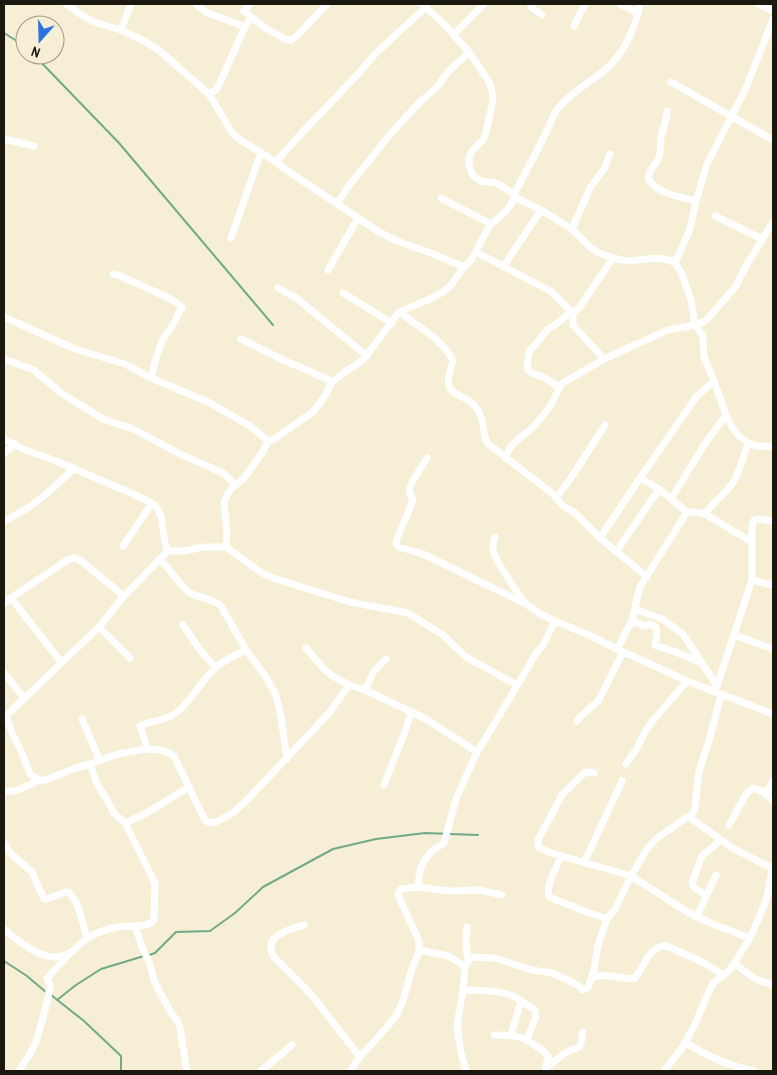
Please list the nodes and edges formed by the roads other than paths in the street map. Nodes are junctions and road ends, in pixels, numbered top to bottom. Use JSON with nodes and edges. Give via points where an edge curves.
{"nodes":[{"id":1,"x":66,"y":4,"type":"edge"},
{"id":2,"x":131,"y":4,"type":"edge"},
{"id":3,"x":196,"y":4,"type":"edge"},
{"id":4,"x":250,"y":4,"type":"edge"},
{"id":5,"x":327,"y":4,"type":"edge"},
{"id":6,"x":484,"y":4,"type":"edge"},
{"id":7,"x":530,"y":4,"type":"edge"},
{"id":8,"x":585,"y":4,"type":"edge"},
{"id":9,"x":620,"y":4,"type":"edge"},
{"id":10,"x":640,"y":4,"type":"edge"},
{"id":11,"x":759,"y":4,"type":"edge"},
{"id":12,"x":424,"y":6,"type":"edge"},
{"id":13,"x":773,"y":11,"type":"edge"},
{"id":14,"x":638,"y":13,"type":"junction"},
{"id":15,"x":542,"y":15,"type":"dead end"},
{"id":16,"x":251,"y":17,"type":"junction"},
{"id":17,"x":773,"y":19,"type":"edge"},
{"id":18,"x":574,"y":26,"type":"dead end"},
{"id":19,"x":245,"y":27,"type":"junction"},
{"id":20,"x":121,"y":30,"type":"junction"},
{"id":21,"x":453,"y":35,"type":"junction"},
{"id":22,"x":469,"y":52,"type":"junction"},
{"id":23,"x":671,"y":82,"type":"dead end"},
{"id":24,"x":209,"y":94,"type":"junction"},
{"id":25,"x":667,"y":111,"type":"dead end"},
{"id":26,"x":731,"y":116,"type":"junction"},
{"id":27,"x":4,"y":139,"type":"edge"},
{"id":28,"x":773,"y":140,"type":"edge"},
{"id":29,"x":34,"y":146,"type":"dead end"},
{"id":30,"x":261,"y":152,"type":"junction"},
{"id":31,"x":610,"y":154,"type":"dead end"},
{"id":32,"x":276,"y":162,"type":"junction"},
{"id":33,"x":515,"y":195,"type":"junction"},
{"id":34,"x":441,"y":198,"type":"dead end"},
{"id":35,"x":696,"y":201,"type":"junction"},
{"id":36,"x":337,"y":204,"type":"junction"},
{"id":37,"x":542,"y":210,"type":"junction"},
{"id":38,"x":715,"y":216,"type":"dead end"},
{"id":39,"x":358,"y":218,"type":"junction"},
{"id":40,"x":773,"y":222,"type":"edge"},
{"id":41,"x":491,"y":224,"type":"junction"},
{"id":42,"x":572,"y":229,"type":"junction"},
{"id":43,"x":231,"y":238,"type":"dead end"},
{"id":44,"x":762,"y":239,"type":"junction"},
{"id":45,"x":476,"y":252,"type":"junction"},
{"id":46,"x":613,"y":258,"type":"junction"},
{"id":47,"x":675,"y":264,"type":"junction"},
{"id":48,"x":464,"y":267,"type":"junction"},
{"id":49,"x":503,"y":267,"type":"junction"},
{"id":50,"x":328,"y":270,"type":"dead end"},
{"id":51,"x":113,"y":274,"type":"dead end"},
{"id":52,"x":278,"y":288,"type":"dead end"},
{"id":53,"x":344,"y":293,"type":"dead end"},
{"id":54,"x":399,"y":312,"type":"junction"},
{"id":55,"x":572,"y":312,"type":"junction"},
{"id":56,"x":4,"y":317,"type":"edge"},
{"id":57,"x":392,"y":323,"type":"junction"},
{"id":58,"x":695,"y":325,"type":"junction"},
{"id":59,"x":242,"y":339,"type":"dead end"},
{"id":60,"x":367,"y":356,"type":"junction"},
{"id":61,"x":4,"y":359,"type":"edge"},
{"id":62,"x":604,"y":359,"type":"junction"},
{"id":63,"x":151,"y":378,"type":"junction"},
{"id":64,"x":714,"y":381,"type":"junction"},
{"id":65,"x":332,"y":382,"type":"junction"},
{"id":66,"x":559,"y":387,"type":"junction"},
{"id":67,"x":726,"y":415,"type":"junction"},
{"id":68,"x":605,"y":425,"type":"dead end"},
{"id":69,"x":4,"y":438,"type":"edge"},
{"id":70,"x":268,"y":441,"type":"junction"},
{"id":71,"x":748,"y":443,"type":"junction"},
{"id":72,"x":15,"y":444,"type":"junction"},
{"id":73,"x":773,"y":447,"type":"edge"},
{"id":74,"x":4,"y":453,"type":"edge"},
{"id":75,"x":428,"y":458,"type":"dead end"},
{"id":76,"x":506,"y":459,"type":"junction"},
{"id":77,"x":74,"y":468,"type":"junction"},
{"id":78,"x":640,"y":478,"type":"junction"},
{"id":79,"x":235,"y":486,"type":"junction"},
{"id":80,"x":659,"y":490,"type":"junction"},
{"id":81,"x":556,"y":498,"type":"junction"},
{"id":82,"x":671,"y":498,"type":"junction"},
{"id":83,"x":152,"y":504,"type":"junction"},
{"id":84,"x":687,"y":512,"type":"junction"},
{"id":85,"x":705,"y":514,"type":"junction"},
{"id":86,"x":4,"y":521,"type":"edge"},
{"id":87,"x":773,"y":521,"type":"edge"},
{"id":88,"x":495,"y":537,"type":"dead end"},
{"id":89,"x":600,"y":538,"type":"junction"},
{"id":90,"x":752,"y":542,"type":"junction"},
{"id":91,"x":123,"y":546,"type":"dead end"},
{"id":92,"x":226,"y":547,"type":"junction"},
{"id":93,"x":168,"y":551,"type":"junction"},
{"id":94,"x":616,"y":552,"type":"junction"},
{"id":95,"x":160,"y":559,"type":"junction"},
{"id":96,"x":646,"y":576,"type":"junction"},
{"id":97,"x":752,"y":580,"type":"junction"},
{"id":98,"x":773,"y":585,"type":"edge"},
{"id":99,"x":124,"y":596,"type":"junction"},
{"id":100,"x":11,"y":598,"type":"junction"},
{"id":101,"x":4,"y":602,"type":"edge"},
{"id":102,"x":526,"y":604,"type":"junction"},
{"id":103,"x":635,"y":609,"type":"junction"},
{"id":104,"x":555,"y":621,"type":"junction"},
{"id":105,"x":632,"y":621,"type":"junction"},
{"id":106,"x":183,"y":625,"type":"dead end"},
{"id":107,"x":99,"y":627,"type":"junction"},
{"id":108,"x":734,"y":635,"type":"junction"},
{"id":109,"x":306,"y":648,"type":"dead end"},
{"id":110,"x":773,"y":649,"type":"edge"},
{"id":111,"x":246,"y":650,"type":"junction"},
{"id":112,"x":620,"y":651,"type":"junction"},
{"id":113,"x":130,"y":658,"type":"dead end"},
{"id":114,"x":386,"y":659,"type":"dead end"},
{"id":115,"x":61,"y":662,"type":"junction"},
{"id":116,"x":703,"y":664,"type":"junction"},
{"id":117,"x":216,"y":668,"type":"junction"},
{"id":118,"x":4,"y":673,"type":"edge"},
{"id":119,"x":686,"y":681,"type":"junction"},
{"id":120,"x":349,"y":684,"type":"junction"},
{"id":121,"x":517,"y":685,"type":"junction"},
{"id":122,"x":714,"y":689,"type":"junction"},
{"id":123,"x":365,"y":690,"type":"junction"},
{"id":124,"x":721,"y":695,"type":"junction"},
{"id":125,"x":24,"y":698,"type":"junction"},
{"id":126,"x":411,"y":713,"type":"junction"},
{"id":127,"x":773,"y":714,"type":"edge"},
{"id":128,"x":5,"y":716,"type":"edge"},
{"id":129,"x":82,"y":719,"type":"dead end"},
{"id":130,"x":577,"y":721,"type":"dead end"},
{"id":131,"x":146,"y":749,"type":"junction"},
{"id":132,"x":477,"y":752,"type":"junction"},
{"id":133,"x":287,"y":759,"type":"junction"},
{"id":134,"x":100,"y":761,"type":"junction"},
{"id":135,"x":90,"y":764,"type":"junction"},
{"id":136,"x":626,"y":764,"type":"dead end"},
{"id":137,"x":594,"y":773,"type":"dead end"},
{"id":138,"x":40,"y":780,"type":"junction"},
{"id":139,"x":622,"y":781,"type":"dead end"},
{"id":140,"x":773,"y":781,"type":"edge"},
{"id":141,"x":384,"y":785,"type":"dead end"},
{"id":142,"x":189,"y":787,"type":"junction"},
{"id":143,"x":4,"y":792,"type":"edge"},
{"id":144,"x":770,"y":799,"type":"edge"},
{"id":145,"x":689,"y":817,"type":"junction"},
{"id":146,"x":125,"y":823,"type":"junction"},
{"id":147,"x":729,"y":825,"type":"dead end"},
{"id":148,"x":721,"y":840,"type":"junction"},
{"id":149,"x":4,"y":843,"type":"edge"},
{"id":150,"x":561,"y":856,"type":"junction"},
{"id":151,"x":584,"y":863,"type":"junction"},
{"id":152,"x":773,"y":864,"type":"edge"},
{"id":153,"x":773,"y":869,"type":"edge"},
{"id":154,"x":631,"y":876,"type":"junction"},
{"id":155,"x":716,"y":876,"type":"dead end"},
{"id":156,"x":418,"y":887,"type":"junction"},
{"id":157,"x":707,"y":894,"type":"junction"},
{"id":158,"x":502,"y":895,"type":"dead end"},
{"id":159,"x":770,"y":897,"type":"edge"},
{"id":160,"x":697,"y":916,"type":"junction"},
{"id":161,"x":607,"y":919,"type":"junction"},
{"id":162,"x":304,"y":925,"type":"dead end"},
{"id":163,"x":135,"y":926,"type":"junction"},
{"id":164,"x":467,"y":927,"type":"dead end"},
{"id":165,"x":4,"y":929,"type":"edge"},
{"id":166,"x":87,"y":938,"type":"junction"},
{"id":167,"x":750,"y":938,"type":"junction"},
{"id":168,"x":420,"y":950,"type":"junction"},
{"id":169,"x":69,"y":954,"type":"junction"},
{"id":170,"x":734,"y":963,"type":"junction"},
{"id":171,"x":467,"y":964,"type":"junction"},
{"id":172,"x":724,"y":975,"type":"junction"},
{"id":173,"x":591,"y":979,"type":"junction"},
{"id":174,"x":773,"y":985,"type":"edge"},
{"id":175,"x":463,"y":990,"type":"junction"},
{"id":176,"x":521,"y":1000,"type":"junction"},
{"id":177,"x":583,"y":1032,"type":"dead end"},
{"id":178,"x":494,"y":1034,"type":"dead end"},
{"id":179,"x":511,"y":1035,"type":"junction"},
{"id":180,"x":527,"y":1039,"type":"junction"},
{"id":181,"x":685,"y":1042,"type":"junction"},
{"id":182,"x":292,"y":1045,"type":"dead end"},
{"id":183,"x":360,"y":1057,"type":"junction"},
{"id":184,"x":546,"y":1070,"type":"edge"},
{"id":185,"x":19,"y":1071,"type":"edge"},
{"id":186,"x":187,"y":1071,"type":"edge"},
{"id":187,"x":261,"y":1071,"type":"edge"},
{"id":188,"x":350,"y":1071,"type":"edge"},
{"id":189,"x":466,"y":1071,"type":"edge"},
{"id":190,"x":664,"y":1071,"type":"edge"},
{"id":191,"x":754,"y":1071,"type":"edge"}],
"edges":[{"from":1,"to":20,"type":"street","via":[[86,18]]},
{"from":2,"to":20,"type":"street"},
{"from":3,"to":19,"type":"street","via":[[206,12]]},
{"from":4,"to":16,"type":"street","via":[[244,11]]},
{"from":5,"to":16,"type":"street","via":[[291,40],[265,28]]},
{"from":6,"to":21,"type":"street"},
{"from":7,"to":15,"type":"street"},
{"from":8,"to":18,"type":"street"},
{"from":9,"to":14,"type":"street"},
{"from":10,"to":14,"type":"street"},
{"from":11,"to":13,"type":"street"},
{"from":12,"to":21,"type":"street"},
{"from":12,"to":32,"type":"street"},
{"from":14,"to":33,"type":"street","via":[[614,62],[553,114]]},
{"from":16,"to":19,"type":"street"},
{"from":17,"to":26,"type":"street","via":[[746,88]]},
{"from":19,"to":24,"type":"street","via":[[217,89]]},
{"from":20,"to":24,"type":"street","via":[[160,51]]},
{"from":21,"to":22,"type":"street"},
{"from":22,"to":33,"type":"street","via":[[489,82],[493,100],[486,132],[472,151],[469,165],[476,178],[500,185]]},
{"from":22,"to":36,"type":"street","via":[[393,130]]},
{"from":23,"to":26,"type":"street"},
{"from":24,"to":30,"type":"street","via":[[233,134]]},
{"from":25,"to":35,"type":"street","via":[[660,154],[649,178],[661,191]]},
{"from":26,"to":28,"type":"street"},
{"from":26,"to":35,"type":"street","via":[[707,164]]},
{"from":27,"to":29,"type":"street"},
{"from":30,"to":32,"type":"street"},
{"from":30,"to":43,"type":"street"},
{"from":31,"to":42,"type":"street"},
{"from":32,"to":36,"type":"street"},
{"from":33,"to":37,"type":"street"},
{"from":33,"to":41,"type":"street","via":[[510,206]]},
{"from":34,"to":41,"type":"street"},
{"from":35,"to":47,"type":"street","via":[[690,229]]},
{"from":36,"to":39,"type":"street"},
{"from":37,"to":42,"type":"street"},
{"from":37,"to":49,"type":"street"},
{"from":38,"to":44,"type":"street"},
{"from":39,"to":48,"type":"street","via":[[397,241]]},
{"from":39,"to":50,"type":"street"},
{"from":40,"to":44,"type":"street"},
{"from":41,"to":45,"type":"street"},
{"from":42,"to":46,"type":"street","via":[[590,248]]},
{"from":44,"to":58,"type":"street","via":[[730,294],[709,317]]},
{"from":45,"to":48,"type":"street"},
{"from":45,"to":49,"type":"street"},
{"from":46,"to":47,"type":"street","via":[[627,261],[657,258]]},
{"from":46,"to":55,"type":"street","via":[[579,308]]},
{"from":47,"to":58,"type":"street","via":[[691,300]]},
{"from":48,"to":54,"type":"street","via":[[443,292]]},
{"from":49,"to":55,"type":"street","via":[[552,292]]},
{"from":51,"to":63,"type":"street","via":[[171,299],[182,308],[162,341]]},
{"from":52,"to":60,"type":"street","via":[[295,297]]},
{"from":53,"to":57,"type":"street"},
{"from":54,"to":57,"type":"street"},
{"from":54,"to":76,"type":"street","via":[[450,354],[453,361],[448,382],[451,389],[472,402],[483,421],[487,443]]},
{"from":55,"to":62,"type":"street","via":[[573,325]]},
{"from":55,"to":66,"type":"street","via":[[548,329],[528,352],[528,370]]},
{"from":56,"to":63,"type":"street","via":[[75,349],[125,364]]},
{"from":57,"to":60,"type":"street"},
{"from":58,"to":62,"type":"street","via":[[668,330]]},
{"from":58,"to":64,"type":"street","via":[[703,336],[704,358]]},
{"from":59,"to":65,"type":"street"},
{"from":60,"to":65,"type":"street"},
{"from":61,"to":79,"type":"street","via":[[34,370],[62,393],[104,419],[222,473]]},
{"from":62,"to":66,"type":"street"},
{"from":63,"to":70,"type":"street","via":[[208,402],[250,426]]},
{"from":64,"to":67,"type":"street"},
{"from":64,"to":78,"type":"street","via":[[697,396]]},
{"from":65,"to":70,"type":"street","via":[[309,415]]},
{"from":66,"to":76,"type":"street","via":[[548,409],[509,449]]},
{"from":67,"to":71,"type":"street","via":[[733,429]]},
{"from":67,"to":82,"type":"street","via":[[706,440]]},
{"from":68,"to":81,"type":"street"},
{"from":69,"to":72,"type":"street"},
{"from":70,"to":79,"type":"street","via":[[244,478]]},
{"from":71,"to":73,"type":"street"},
{"from":71,"to":85,"type":"street","via":[[735,479]]},
{"from":72,"to":74,"type":"street"},
{"from":72,"to":77,"type":"street"},
{"from":75,"to":102,"type":"street","via":[[412,482],[409,491],[413,500],[397,545],[423,554]]},
{"from":76,"to":81,"type":"street"},
{"from":77,"to":83,"type":"street"},
{"from":77,"to":86,"type":"street","via":[[54,488]]},
{"from":78,"to":80,"type":"street"},
{"from":78,"to":89,"type":"street"},
{"from":79,"to":92,"type":"street","via":[[224,503]]},
{"from":80,"to":82,"type":"street"},
{"from":80,"to":94,"type":"street"},
{"from":81,"to":89,"type":"street"},
{"from":82,"to":84,"type":"street"},
{"from":83,"to":91,"type":"street"},
{"from":83,"to":93,"type":"street","via":[[161,516]]},
{"from":84,"to":85,"type":"street"},
{"from":84,"to":96,"type":"street"},
{"from":85,"to":90,"type":"street"},
{"from":87,"to":90,"type":"street","via":[[754,520]]},
{"from":88,"to":102,"type":"street","via":[[494,553]]},
{"from":89,"to":94,"type":"street"},
{"from":90,"to":97,"type":"street"},
{"from":92,"to":93,"type":"street"},
{"from":92,"to":121,"type":"street","via":[[276,579],[350,602],[408,613],[443,635],[466,657]]},
{"from":93,"to":95,"type":"street"},
{"from":94,"to":96,"type":"street"},
{"from":95,"to":99,"type":"street"},
{"from":95,"to":111,"type":"street","via":[[191,593],[220,606]]},
{"from":96,"to":103,"type":"street"},
{"from":97,"to":98,"type":"street"},
{"from":97,"to":108,"type":"street"},
{"from":99,"to":100,"type":"street","via":[[75,558]]},
{"from":99,"to":107,"type":"street"},
{"from":100,"to":101,"type":"street"},
{"from":100,"to":115,"type":"street"},
{"from":102,"to":104,"type":"street"},
{"from":103,"to":105,"type":"street"},
{"from":103,"to":116,"type":"street","via":[[662,619],[684,634]]},
{"from":104,"to":112,"type":"street"},
{"from":104,"to":121,"type":"street"},
{"from":105,"to":112,"type":"street"},
{"from":105,"to":116,"type":"street","via":[[656,627],[655,645]]},
{"from":106,"to":117,"type":"street"},
{"from":107,"to":113,"type":"street"},
{"from":107,"to":115,"type":"street"},
{"from":108,"to":110,"type":"street"},
{"from":108,"to":122,"type":"street"},
{"from":109,"to":120,"type":"street","via":[[331,675]]},
{"from":111,"to":117,"type":"street"},
{"from":111,"to":133,"type":"street","via":[[276,695]]},
{"from":112,"to":119,"type":"street"},
{"from":112,"to":130,"type":"street","via":[[598,701]]},
{"from":114,"to":123,"type":"street","via":[[374,670]]},
{"from":115,"to":125,"type":"street"},
{"from":116,"to":122,"type":"street"},
{"from":117,"to":131,"type":"street","via":[[177,713],[140,726]]},
{"from":118,"to":125,"type":"street"},
{"from":119,"to":122,"type":"street"},
{"from":119,"to":136,"type":"street","via":[[651,723]]},
{"from":120,"to":123,"type":"street"},
{"from":120,"to":133,"type":"street"},
{"from":121,"to":132,"type":"street"},
{"from":122,"to":124,"type":"street"},
{"from":123,"to":126,"type":"street"},
{"from":124,"to":127,"type":"street"},
{"from":124,"to":145,"type":"street","via":[[699,771],[695,808]]},
{"from":125,"to":128,"type":"street"},
{"from":126,"to":132,"type":"street"},
{"from":126,"to":141,"type":"street"},
{"from":128,"to":138,"type":"street","via":[[30,774]]},
{"from":129,"to":134,"type":"street"},
{"from":131,"to":134,"type":"street"},
{"from":131,"to":142,"type":"street","via":[[171,753]]},
{"from":132,"to":156,"type":"street","via":[[456,799],[444,843],[426,859],[420,870]]},
{"from":133,"to":142,"type":"street","via":[[233,813],[216,822],[205,820]]},
{"from":134,"to":135,"type":"street"},
{"from":135,"to":138,"type":"street"},
{"from":135,"to":146,"type":"street","via":[[114,812]]},
{"from":137,"to":150,"type":"street","via":[[583,774],[562,795],[538,840],[540,848]]},
{"from":138,"to":143,"type":"street","via":[[18,790]]},
{"from":139,"to":151,"type":"street"},
{"from":140,"to":144,"type":"street","via":[[768,790]]},
{"from":142,"to":146,"type":"street"},
{"from":144,"to":147,"type":"street","via":[[765,792],[753,788],[746,794]]},
{"from":145,"to":148,"type":"street"},
{"from":145,"to":154,"type":"street","via":[[656,839]]},
{"from":146,"to":163,"type":"street","via":[[155,883],[154,920],[146,926]]},
{"from":148,"to":153,"type":"street"},
{"from":148,"to":157,"type":"street","via":[[703,855],[692,883],[694,888]]},
{"from":149,"to":166,"type":"street","via":[[10,853],[32,872],[44,899],[70,893],[78,906]]},
{"from":150,"to":151,"type":"street"},
{"from":150,"to":161,"type":"street","via":[[548,887],[549,897]]},
{"from":151,"to":154,"type":"street"},
{"from":152,"to":153,"type":"street"},
{"from":153,"to":159,"type":"street"},
{"from":154,"to":160,"type":"street"},
{"from":154,"to":161,"type":"street"},
{"from":155,"to":157,"type":"street"},
{"from":156,"to":158,"type":"street","via":[[480,890]]},
{"from":156,"to":168,"type":"street","via":[[401,889],[398,895],[420,941]]},
{"from":157,"to":160,"type":"street"},
{"from":159,"to":167,"type":"street"},
{"from":160,"to":167,"type":"street"},
{"from":161,"to":173,"type":"street"},
{"from":162,"to":183,"type":"street","via":[[278,935],[272,942],[271,952],[315,999]]},
{"from":163,"to":166,"type":"street","via":[[118,926]]},
{"from":163,"to":186,"type":"street","via":[[154,981],[180,1028]]},
{"from":164,"to":171,"type":"street"},
{"from":165,"to":169,"type":"street","via":[[32,951],[52,957]]},
{"from":166,"to":169,"type":"street"},
{"from":167,"to":170,"type":"street"},
{"from":168,"to":171,"type":"street"},
{"from":168,"to":183,"type":"street","via":[[397,1014]]},
{"from":169,"to":185,"type":"street","via":[[48,978],[51,987],[36,1042]]},
{"from":170,"to":172,"type":"street"},
{"from":170,"to":174,"type":"street","via":[[754,979]]},
{"from":171,"to":173,"type":"street","via":[[474,957],[495,958],[552,973],[570,980],[582,990],[588,988]]},
{"from":171,"to":175,"type":"street"},
{"from":172,"to":173,"type":"street","via":[[663,945],[652,951],[634,979],[599,975]]},
{"from":172,"to":181,"type":"street","via":[[713,983]]},
{"from":175,"to":176,"type":"street","via":[[501,993]]},
{"from":175,"to":189,"type":"street","via":[[457,1025]]},
{"from":176,"to":179,"type":"street"},
{"from":176,"to":180,"type":"street","via":[[535,1010],[536,1017]]},
{"from":177,"to":184,"type":"street","via":[[579,1047],[565,1052]]},
{"from":178,"to":179,"type":"street"},
{"from":179,"to":180,"type":"street"},
{"from":180,"to":184,"type":"street","via":[[548,1056]]},
{"from":181,"to":190,"type":"street"},
{"from":181,"to":191,"type":"street","via":[[702,1053]]},
{"from":182,"to":187,"type":"street"},
{"from":183,"to":188,"type":"street"}]}
